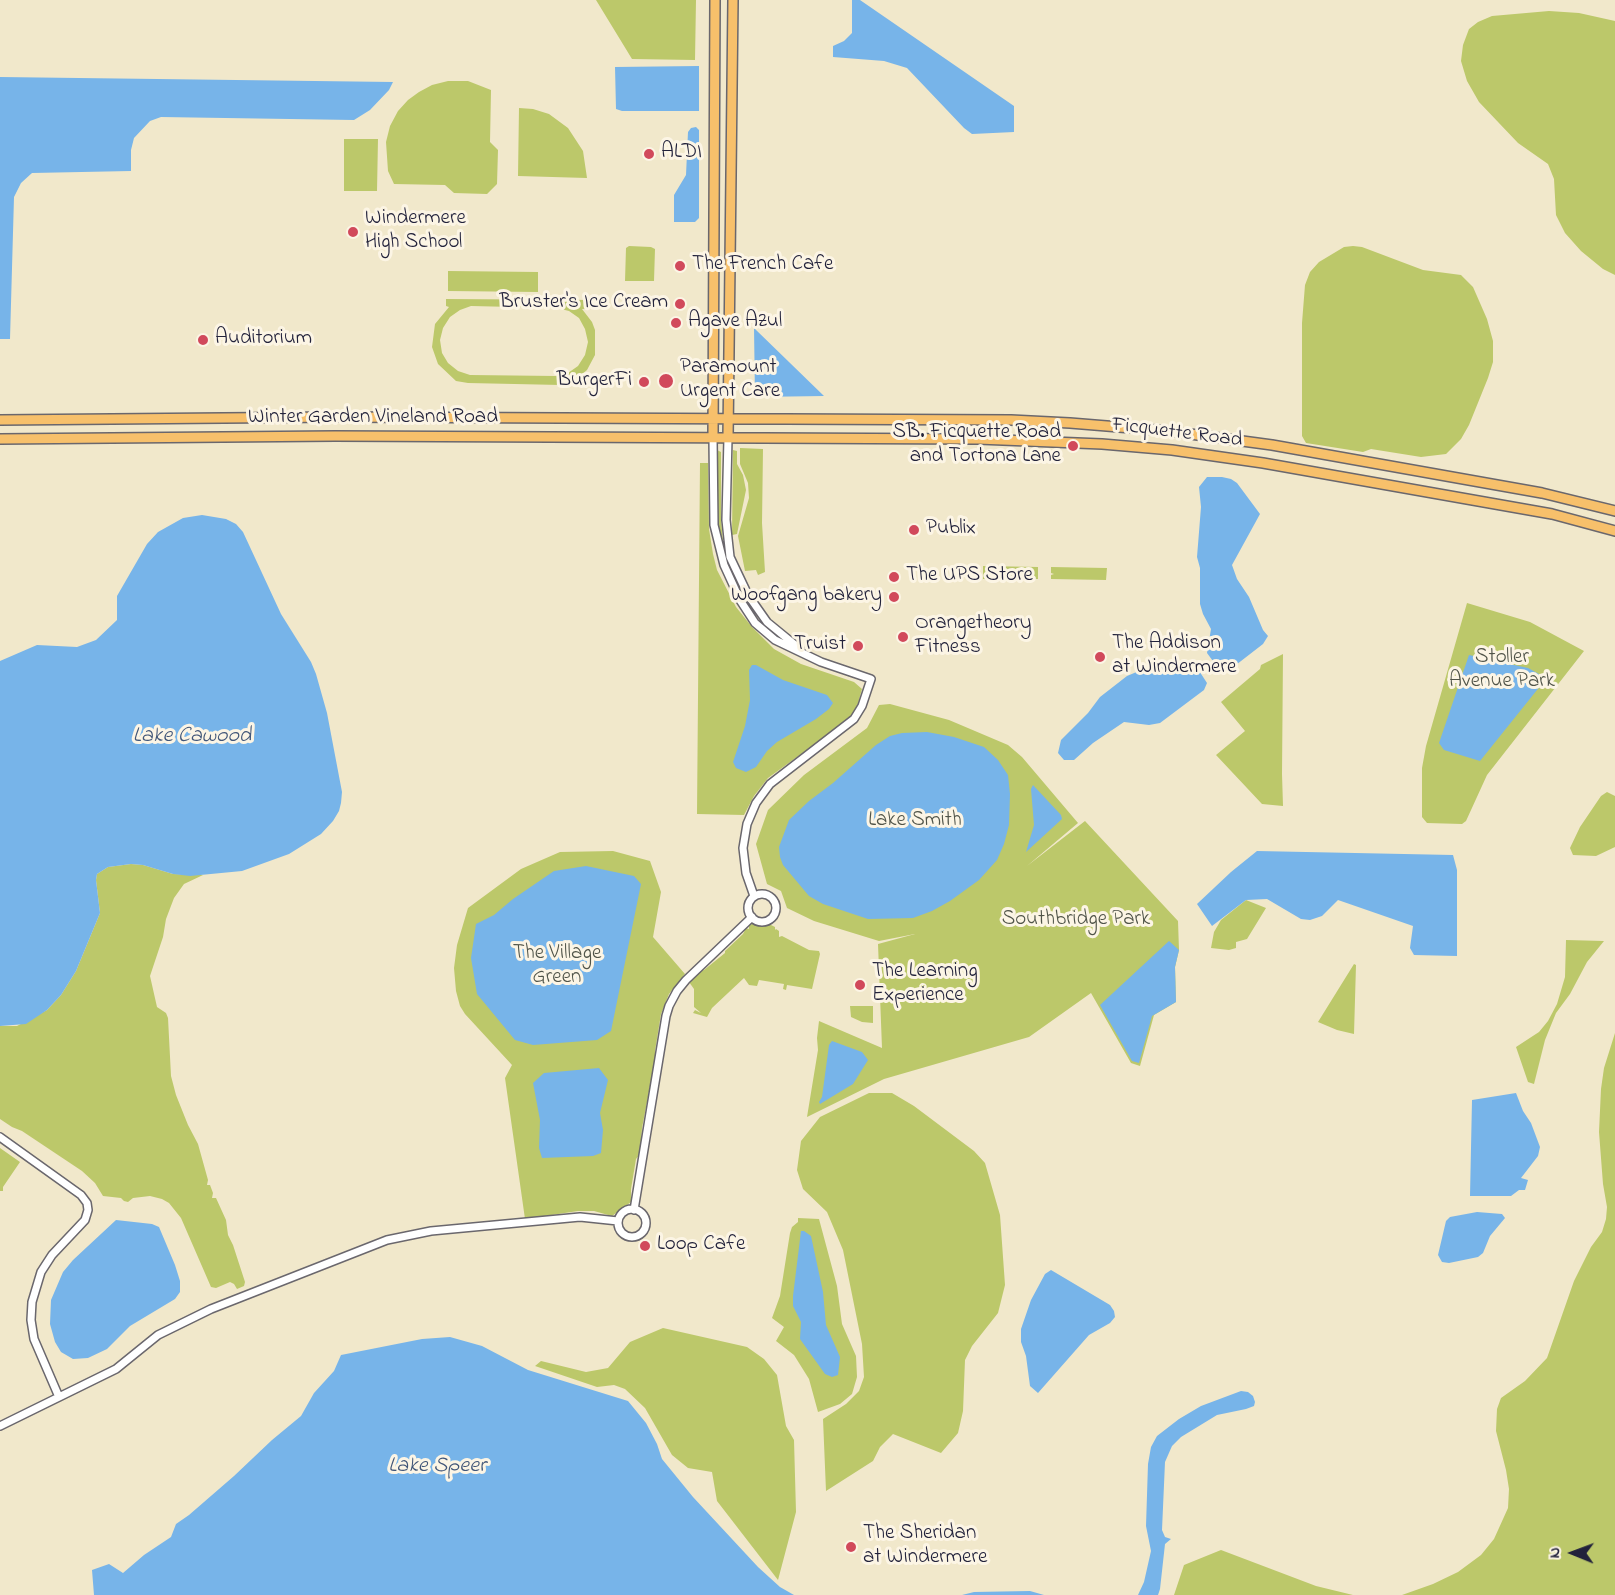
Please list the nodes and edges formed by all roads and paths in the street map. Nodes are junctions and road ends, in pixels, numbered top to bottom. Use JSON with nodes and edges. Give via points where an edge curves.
{"nodes":[{"id":1,"x":715,"y":0,"type":"edge"},
{"id":2,"x":733,"y":0,"type":"edge"},
{"id":3,"x":714,"y":419,"type":"junction"},
{"id":4,"x":728,"y":419,"type":"junction"},
{"id":5,"x":0,"y":420,"type":"edge"},
{"id":6,"x":45,"y":420,"type":"junction"},
{"id":7,"x":713,"y":438,"type":"junction"},
{"id":8,"x":728,"y":438,"type":"junction"},
{"id":9,"x":0,"y":439,"type":"edge"},
{"id":10,"x":45,"y":439,"type":"junction"},
{"id":11,"x":1615,"y":511,"type":"edge"},
{"id":12,"x":1615,"y":531,"type":"edge"},
{"id":13,"x":808,"y":657,"type":"junction"},
{"id":14,"x":754,"y":896,"type":"junction"},
{"id":15,"x":752,"y":917,"type":"junction"},
{"id":16,"x":0,"y":1137,"type":"edge"},
{"id":17,"x":634,"y":1210,"type":"junction"},
{"id":18,"x":618,"y":1221,"type":"junction"},
{"id":19,"x":59,"y":1397,"type":"junction"},
{"id":20,"x":0,"y":1426,"type":"edge"}],
"edges":[{"from":1,"to":3,"type":"main road"},
{"from":2,"to":4,"type":"main road"},
{"from":3,"to":4,"type":"main road","name":"Winter Garden Vineland Road"},
{"from":3,"to":6,"type":"main road","name":"Winter Garden Vineland Road"},
{"from":3,"to":7,"type":"main road"},
{"from":4,"to":8,"type":"main road"},
{"from":4,"to":11,"type":"main road","name":"Ficquette Road","via":[[1011,420],[1168,431],[1272,445],[1531,491]]},
{"from":5,"to":6,"type":"main road","name":"Winter Garden Vineland Road"},
{"from":6,"to":10,"type":"main road"},
{"from":7,"to":8,"type":"main road","name":"Winter Garden Vineland Road"},
{"from":7,"to":10,"type":"main road","name":"Winter Garden Vineland Road"},
{"from":7,"to":13,"type":"street","via":[[714,525],[724,566],[755,623],[775,640]]},
{"from":8,"to":12,"type":"main road","name":"Ficquette Road","via":[[1026,440],[1172,450],[1542,512]]},
{"from":8,"to":13,"type":"street","via":[[726,520],[730,557],[748,595],[767,622]]},
{"from":9,"to":10,"type":"main road","name":"Winter Garden Vineland Road"},
{"from":13,"to":14,"type":"street","via":[[871,679],[854,719],[777,778],[756,804],[743,848]]},
{"from":14,"to":15,"type":"street","via":[[749,904]]},
{"from":14,"to":15,"type":"street","via":[[772,898],[776,911],[768,921]]},
{"from":15,"to":17,"type":"street","via":[[686,980],[669,1006]]},
{"from":16,"to":19,"type":"street","via":[[81,1195],[88,1206],[85,1220],[44,1266],[32,1302],[34,1339]]},
{"from":17,"to":18,"type":"street","via":[[624,1212]]},
{"from":17,"to":18,"type":"street","via":[[643,1215],[645,1222],[640,1234],[623,1234]]},
{"from":18,"to":19,"type":"street","via":[[580,1217],[419,1232],[387,1240],[211,1309],[158,1335],[116,1369]]},
{"from":19,"to":20,"type":"street"}]}
